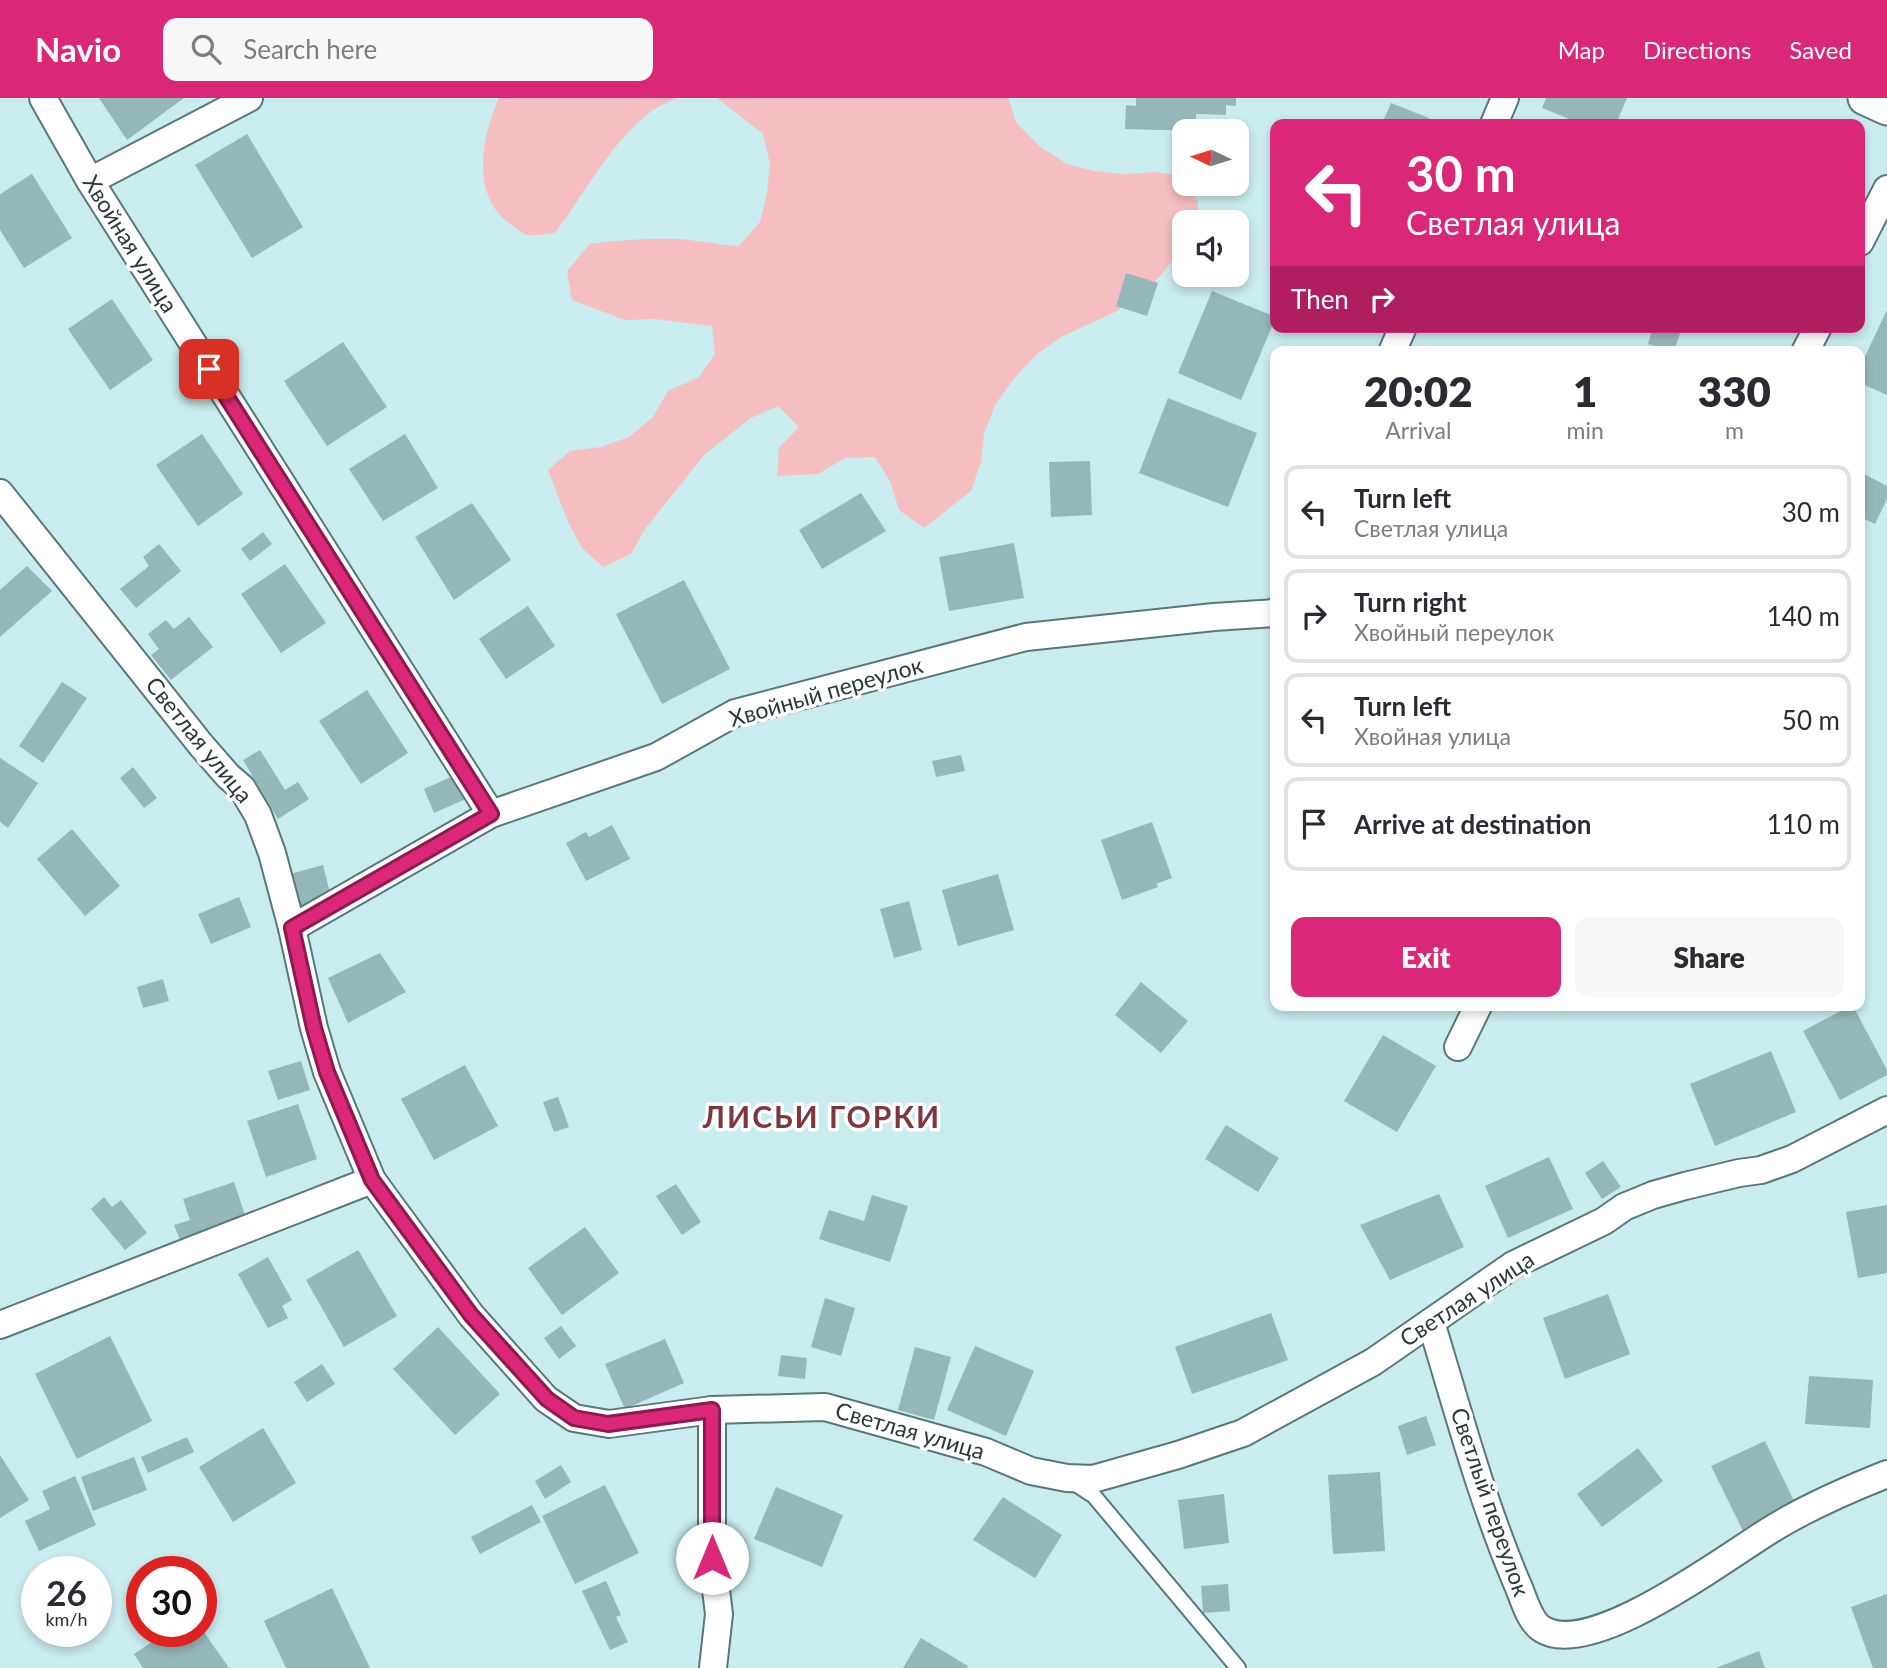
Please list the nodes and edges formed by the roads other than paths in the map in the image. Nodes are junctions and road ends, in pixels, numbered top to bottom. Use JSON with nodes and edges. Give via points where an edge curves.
{"nodes":[{"id":1,"x":43,"y":98,"type":"edge"},
{"id":2,"x":248,"y":98,"type":"edge"},
{"id":3,"x":1506,"y":98,"type":"edge"},
{"id":4,"x":1865,"y":98,"type":"edge"},
{"id":5,"x":1887,"y":108,"type":"edge"},
{"id":6,"x":1496,"y":119,"type":"edge"},
{"id":7,"x":90,"y":181,"type":"junction"},
{"id":8,"x":1887,"y":189,"type":"edge"},
{"id":9,"x":1865,"y":232,"type":"edge"},
{"id":10,"x":0,"y":493,"type":"edge"},
{"id":11,"x":1270,"y":613,"type":"edge"},
{"id":12,"x":491,"y":814,"type":"junction"},
{"id":13,"x":292,"y":928,"type":"junction"},
{"id":14,"x":1476,"y":1011,"type":"edge"},
{"id":15,"x":1458,"y":1047,"type":"dead end"},
{"id":16,"x":1887,"y":1110,"type":"edge"},
{"id":17,"x":372,"y":1180,"type":"junction"},
{"id":18,"x":1431,"y":1322,"type":"junction"},
{"id":19,"x":0,"y":1325,"type":"edge"},
{"id":20,"x":712,"y":1410,"type":"junction"},
{"id":21,"x":1887,"y":1474,"type":"edge"},
{"id":22,"x":1067,"y":1478,"type":"junction"},
{"id":23,"x":713,"y":1668,"type":"edge"},
{"id":24,"x":1237,"y":1668,"type":"edge"}],
"edges":[{"from":1,"to":7,"type":"street","name":"Хвойная улица"},
{"from":2,"to":7,"type":"street"},
{"from":3,"to":6,"type":"street"},
{"from":4,"to":5,"type":"street"},
{"from":7,"to":12,"type":"street","name":"Хвойная улица"},
{"from":8,"to":9,"type":"street"},
{"from":10,"to":13,"type":"street","name":"Светлая улица","via":[[201,745],[242,788],[272,853]]},
{"from":11,"to":12,"type":"street","name":"Хвойный переулок","via":[[1027,637],[735,713],[656,757]]},
{"from":12,"to":13,"type":"street","name":"Хвойный переулок"},
{"from":13,"to":17,"type":"street","name":"Светлая улица","via":[[327,1072]]},
{"from":14,"to":15,"type":"street"},
{"from":16,"to":18,"type":"street","name":"Светлая улица","via":[[1792,1159],[1674,1189],[1624,1207],[1513,1265]]},
{"from":17,"to":19,"type":"street"},
{"from":17,"to":20,"type":"street","name":"Светлая улица","via":[[471,1315],[547,1399],[574,1418],[608,1424]]},
{"from":18,"to":21,"type":"street","name":"Светлый переулок","via":[[1503,1550],[1531,1616],[1540,1629],[1554,1634],[1601,1628],[1677,1592],[1775,1526],[1828,1497]]},
{"from":18,"to":22,"type":"street","name":"Светлая улица","via":[[1373,1362],[1243,1433],[1093,1479]]},
{"from":20,"to":22,"type":"street","name":"Светлая улица","via":[[825,1407]]},
{"from":20,"to":23,"type":"street","via":[[712,1558],[719,1614]]},
{"from":22,"to":24,"type":"lane","via":[[1094,1496]]}]}
